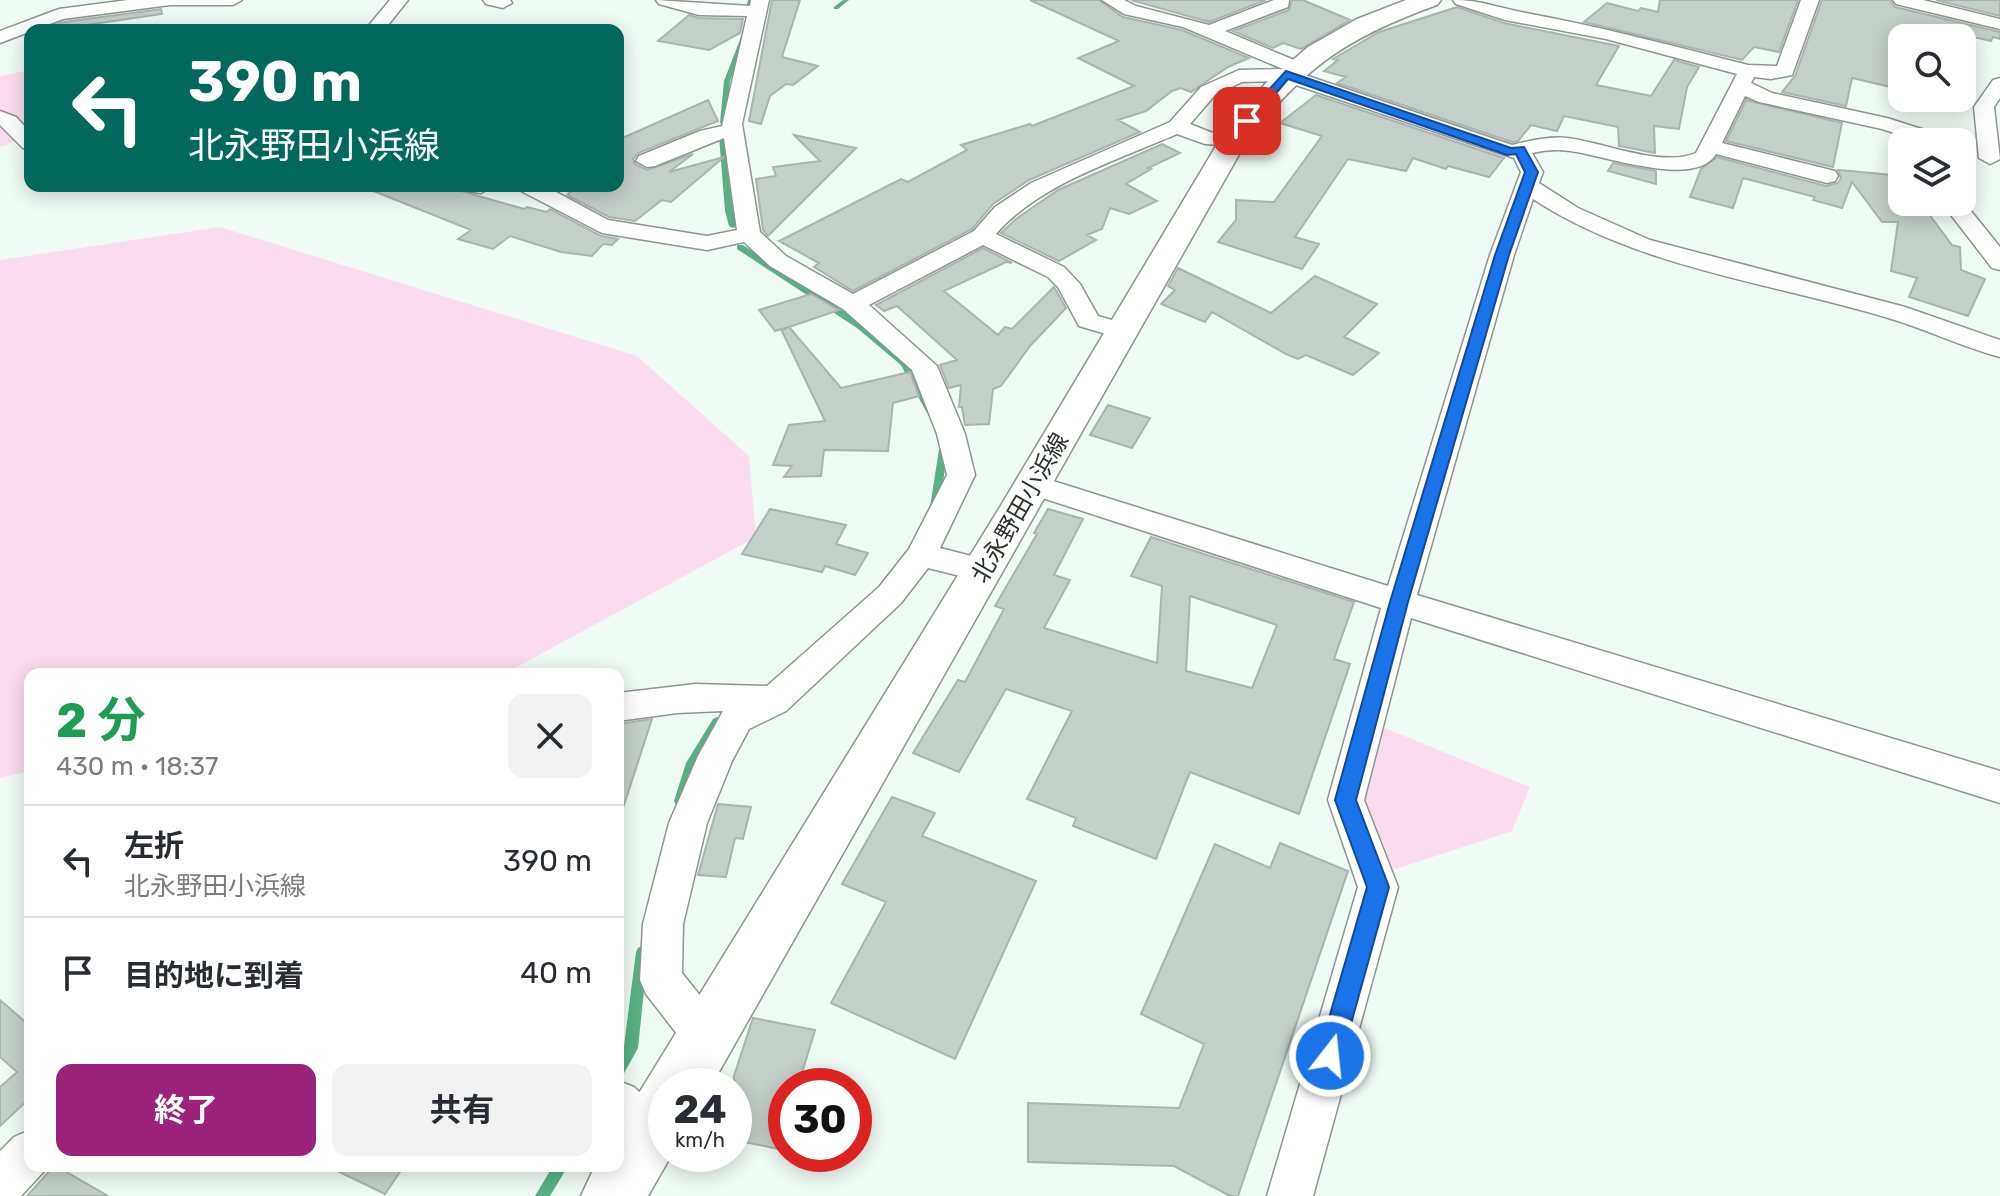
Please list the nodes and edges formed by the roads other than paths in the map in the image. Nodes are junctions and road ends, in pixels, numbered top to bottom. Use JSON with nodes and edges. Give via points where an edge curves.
{"nodes":[{"id":1,"x":170,"y":0,"type":"edge"},
{"id":2,"x":233,"y":0,"type":"edge"},
{"id":3,"x":399,"y":0,"type":"edge"},
{"id":4,"x":665,"y":0,"type":"edge"},
{"id":5,"x":1429,"y":0,"type":"edge"},
{"id":6,"x":1462,"y":0,"type":"edge"},
{"id":7,"x":1810,"y":0,"type":"edge"},
{"id":8,"x":1902,"y":0,"type":"edge"},
{"id":9,"x":1282,"y":3,"type":"dead end"},
{"id":10,"x":80,"y":5,"type":"edge"},
{"id":11,"x":759,"y":5,"type":"edge"},
{"id":12,"x":1108,"y":9,"type":"edge"},
{"id":13,"x":34,"y":24,"type":"edge"},
{"id":14,"x":379,"y":24,"type":"edge"},
{"id":15,"x":2000,"y":24,"type":"edge"},
{"id":16,"x":24,"y":28,"type":"edge"},
{"id":17,"x":1209,"y":31,"type":"junction"},
{"id":18,"x":0,"y":38,"type":"edge"},
{"id":19,"x":1290,"y":71,"type":"junction"},
{"id":20,"x":1745,"y":78,"type":"junction"},
{"id":21,"x":2000,"y":84,"type":"edge"},
{"id":22,"x":0,"y":117,"type":"edge"},
{"id":23,"x":1177,"y":126,"type":"junction"},
{"id":24,"x":1899,"y":128,"type":"edge"},
{"id":25,"x":733,"y":130,"type":"junction"},
{"id":26,"x":24,"y":137,"type":"edge"},
{"id":27,"x":1232,"y":142,"type":"junction"},
{"id":28,"x":1710,"y":146,"type":"junction"},
{"id":29,"x":1520,"y":150,"type":"junction"},
{"id":30,"x":1976,"y":153,"type":"edge"},
{"id":31,"x":1995,"y":159,"type":"edge"},
{"id":32,"x":647,"y":161,"type":"dead end"},
{"id":33,"x":1827,"y":176,"type":"dead end"},
{"id":34,"x":1527,"y":185,"type":"junction"},
{"id":35,"x":540,"y":192,"type":"edge"},
{"id":36,"x":1963,"y":216,"type":"edge"},
{"id":37,"x":749,"y":234,"type":"junction"},
{"id":38,"x":982,"y":236,"type":"junction"},
{"id":39,"x":2000,"y":263,"type":"edge"},
{"id":40,"x":852,"y":304,"type":"junction"},
{"id":41,"x":1123,"y":331,"type":"junction"},
{"id":42,"x":2000,"y":349,"type":"edge"},
{"id":43,"x":1034,"y":485,"type":"junction"},
{"id":44,"x":921,"y":555,"type":"junction"},
{"id":45,"x":984,"y":570,"type":"junction"},
{"id":46,"x":1399,"y":602,"type":"junction"},
{"id":47,"x":773,"y":701,"type":"junction"},
{"id":48,"x":624,"y":706,"type":"edge"},
{"id":49,"x":2000,"y":787,"type":"edge"},
{"id":50,"x":706,"y":1037,"type":"junction"},
{"id":51,"x":647,"y":1107,"type":"edge"},
{"id":52,"x":24,"y":1159,"type":"edge"},
{"id":53,"x":624,"y":1167,"type":"edge"},
{"id":54,"x":622,"y":1172,"type":"edge"},
{"id":55,"x":0,"y":1185,"type":"edge"},
{"id":56,"x":613,"y":1196,"type":"edge"},
{"id":57,"x":1290,"y":1196,"type":"edge"}],
"edges":[{"from":1,"to":2,"type":"street"},
{"from":1,"to":10,"type":"street"},
{"from":3,"to":14,"type":"street"},
{"from":4,"to":11,"type":"street","via":[[699,10]]},
{"from":5,"to":19,"type":"main road","name":"北永野田小浜線","via":[[1361,26]]},
{"from":6,"to":20,"type":"street","via":[[1511,16],[1607,34]]},
{"from":7,"to":20,"type":"street","via":[[1785,71]]},
{"from":8,"to":15,"type":"street"},
{"from":9,"to":17,"type":"street"},
{"from":10,"to":13,"type":"street"},
{"from":11,"to":25,"type":"street"},
{"from":12,"to":17,"type":"street","via":[[1176,18]]},
{"from":16,"to":18,"type":"street"},
{"from":17,"to":19,"type":"street"},
{"from":19,"to":23,"type":"street","via":[[1239,76],[1208,91]]},
{"from":19,"to":27,"type":"main road","name":"北永野田小浜線"},
{"from":19,"to":29,"type":"street","via":[[1511,152]]},
{"from":20,"to":24,"type":"street","via":[[1766,98]]},
{"from":20,"to":28,"type":"street"},
{"from":21,"to":31,"type":"street","via":[[1984,107]]},
{"from":22,"to":26,"type":"street"},
{"from":23,"to":27,"type":"street"},
{"from":23,"to":38,"type":"street","via":[[1039,188],[1003,212]]},
{"from":25,"to":32,"type":"street","via":[[707,135]]},
{"from":25,"to":37,"type":"street"},
{"from":27,"to":41,"type":"main road","name":"北永野田小浜線"},
{"from":28,"to":29,"type":"street","via":[[1697,163],[1567,144]]},
{"from":28,"to":33,"type":"street"},
{"from":29,"to":34,"type":"street","via":[[1532,172]]},
{"from":30,"to":31,"type":"street"},
{"from":34,"to":42,"type":"street","via":[[1570,213],[1642,245],[1896,312]]},
{"from":34,"to":46,"type":"street"},
{"from":35,"to":37,"type":"street","via":[[602,226],[707,243]]},
{"from":36,"to":39,"type":"street"},
{"from":37,"to":40,"type":"street","via":[[778,261]]},
{"from":38,"to":40,"type":"street"},
{"from":38,"to":41,"type":"street","via":[[1056,272],[1088,321]]},
{"from":40,"to":44,"type":"street","via":[[924,366],[951,434],[961,475]]},
{"from":41,"to":43,"type":"main road","name":"北永野田小浜線"},
{"from":43,"to":45,"type":"main road","name":"北永野田小浜線"},
{"from":43,"to":46,"type":"street"},
{"from":44,"to":45,"type":"street"},
{"from":44,"to":47,"type":"street","via":[[890,595]]},
{"from":45,"to":50,"type":"main road","name":"北永野田小浜線"},
{"from":46,"to":49,"type":"street"},
{"from":46,"to":57,"type":"street","via":[[1346,800],[1378,887]]},
{"from":47,"to":48,"type":"street","via":[[735,695]]},
{"from":47,"to":50,"type":"street","via":[[737,719],[716,756],[688,823],[663,924],[661,980]]},
{"from":50,"to":51,"type":"main road","name":"北永野田小浜線"},
{"from":51,"to":53,"type":"main road","name":"北永野田小浜線"},
{"from":52,"to":55,"type":"street"},
{"from":54,"to":56,"type":"main road","name":"北永野田小浜線"}]}
